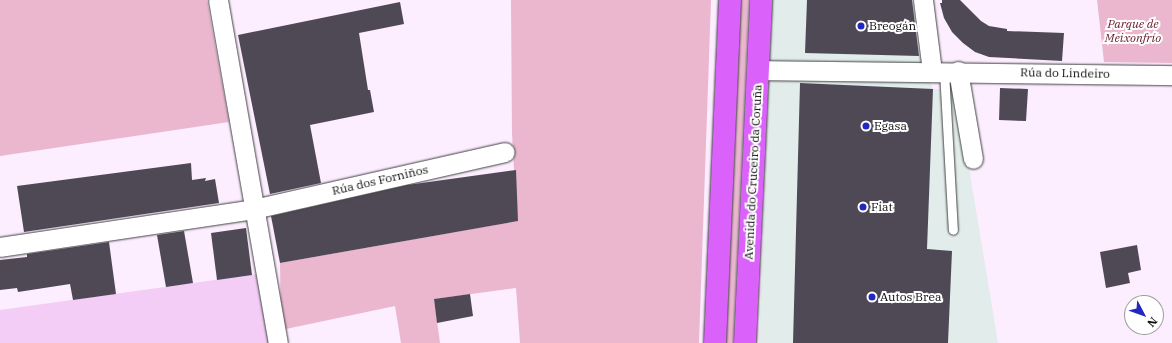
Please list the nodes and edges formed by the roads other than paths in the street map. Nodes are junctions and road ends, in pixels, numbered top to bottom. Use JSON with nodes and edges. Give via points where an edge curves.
{"nodes":[{"id":1,"x":218,"y":0,"type":"edge"},
{"id":2,"x":730,"y":0,"type":"edge"},
{"id":3,"x":760,"y":0,"type":"edge"},
{"id":4,"x":923,"y":0,"type":"edge"},
{"id":5,"x":758,"y":70,"type":"junction"},
{"id":6,"x":945,"y":71,"type":"junction"},
{"id":7,"x":1172,"y":75,"type":"edge"},
{"id":8,"x":506,"y":152,"type":"dead end"},
{"id":9,"x":972,"y":159,"type":"dead end"},
{"id":10,"x":254,"y":209,"type":"junction"},
{"id":11,"x":953,"y":230,"type":"dead end"},
{"id":12,"x":0,"y":247,"type":"edge"},
{"id":13,"x":278,"y":343,"type":"edge"},
{"id":14,"x":715,"y":343,"type":"edge"},
{"id":15,"x":745,"y":343,"type":"edge"}],
"edges":[{"from":1,"to":10,"type":"street"},
{"from":2,"to":14,"type":"main road"},
{"from":3,"to":5,"type":"main road","name":"Avenida do Cruceiro da Coruña"},
{"from":4,"to":6,"type":"street"},
{"from":5,"to":6,"type":"street","name":"Rúa do Lindeiro"},
{"from":5,"to":15,"type":"main road","name":"Avenida do Cruceiro da Coruña"},
{"from":6,"to":7,"type":"street","name":"Rúa do Lindeiro"},
{"from":6,"to":9,"type":"street"},
{"from":6,"to":11,"type":"lane"},
{"from":8,"to":10,"type":"street","name":"Rúa dos Forniños"},
{"from":10,"to":12,"type":"street","name":"Rúa dos Forniños"},
{"from":10,"to":13,"type":"street"}]}
